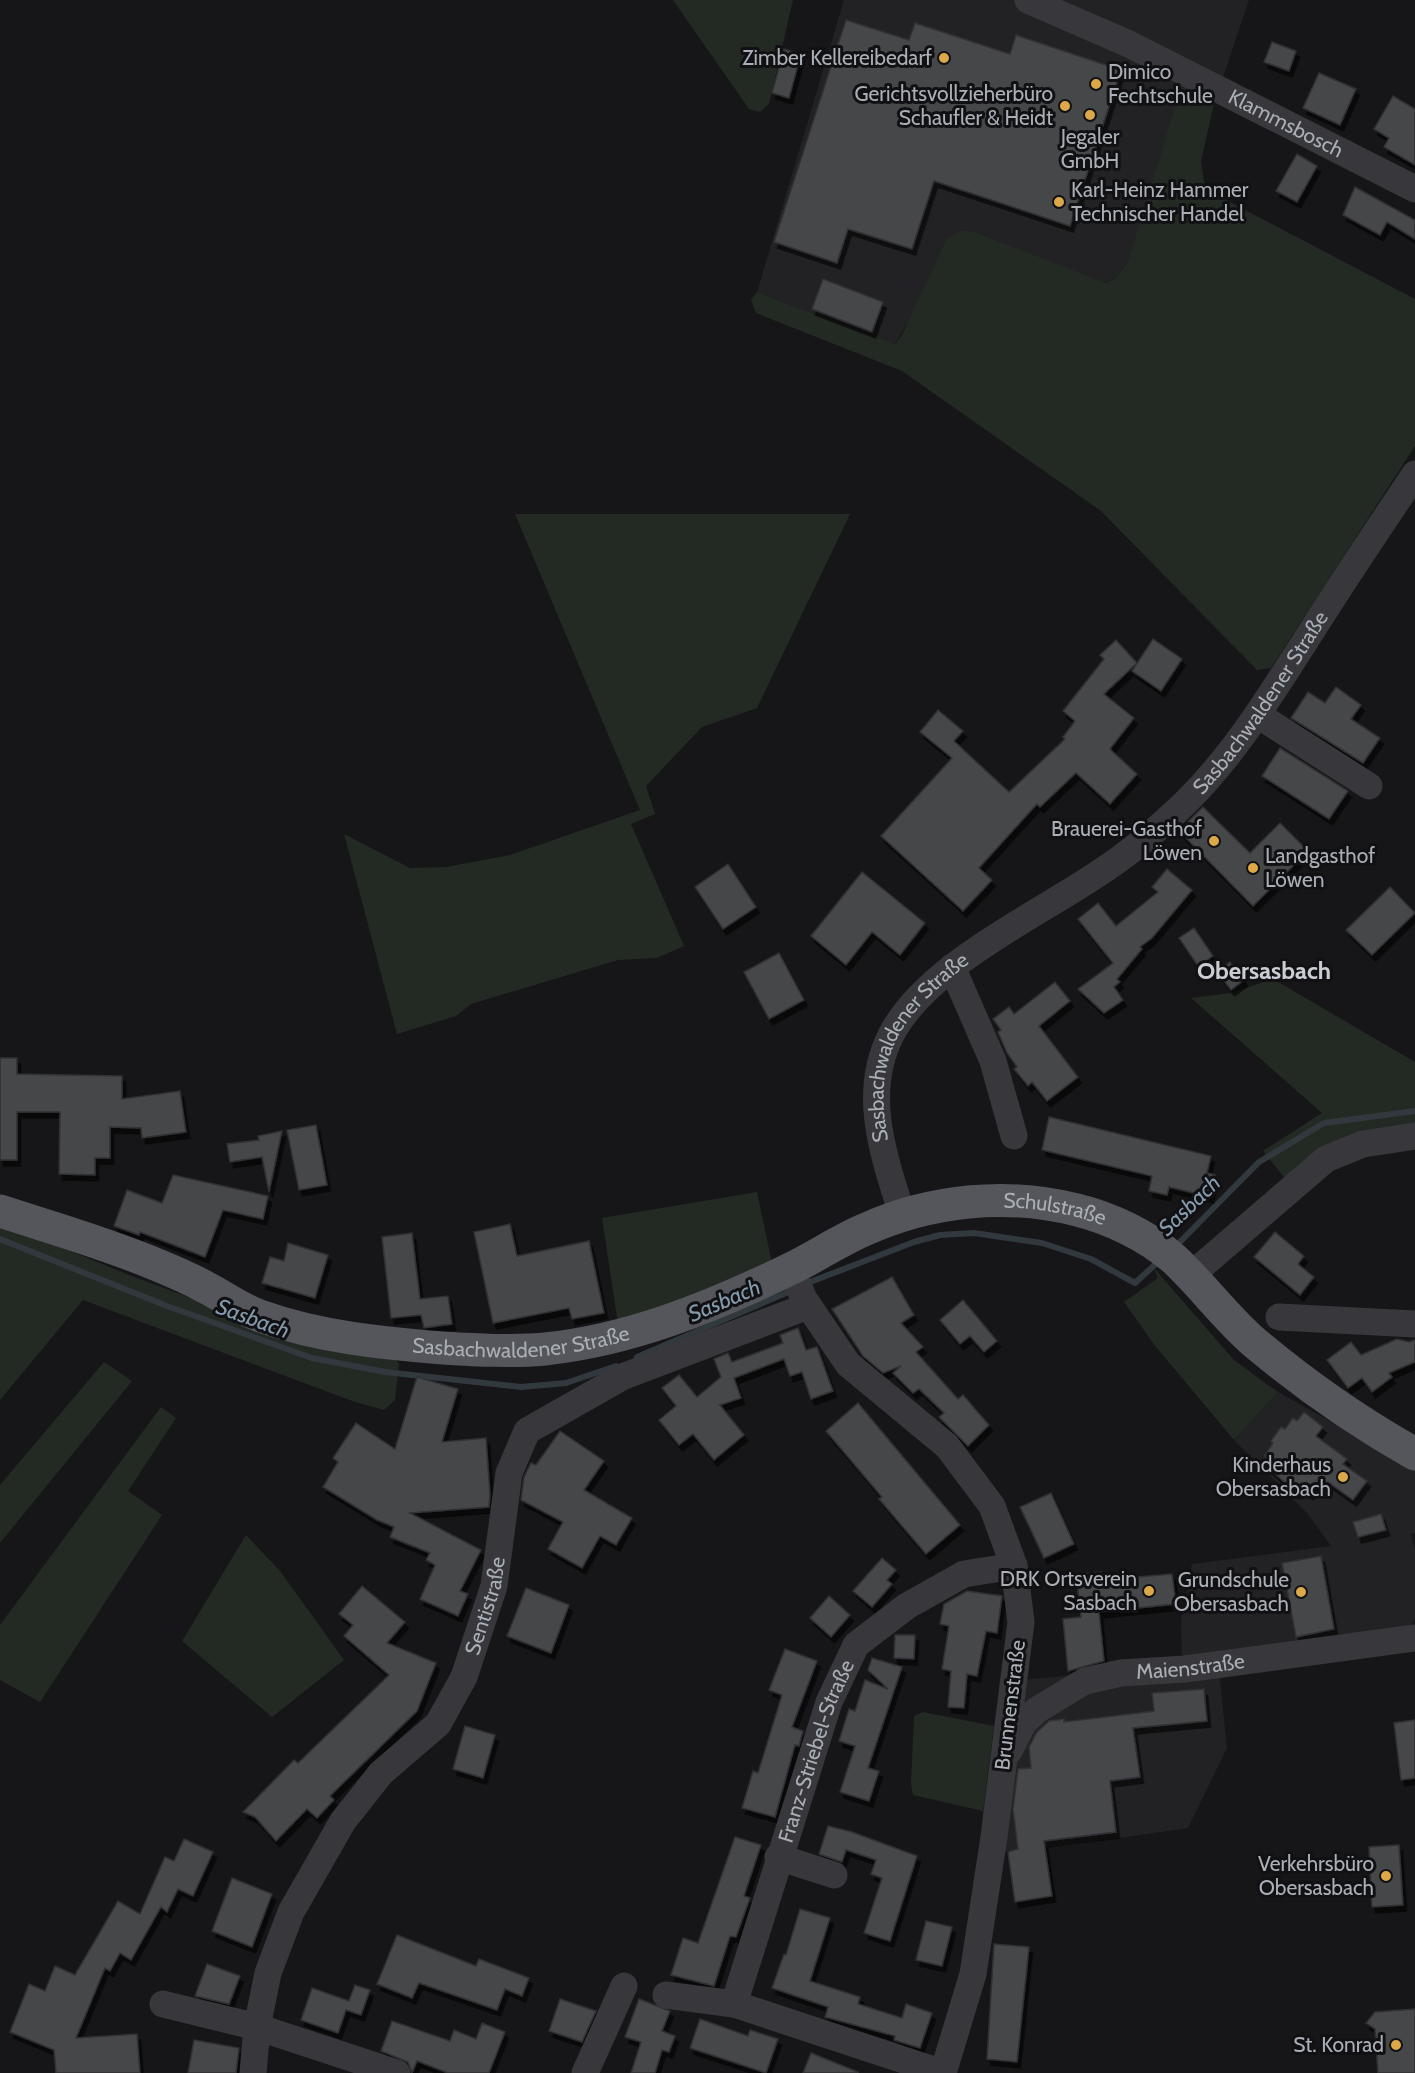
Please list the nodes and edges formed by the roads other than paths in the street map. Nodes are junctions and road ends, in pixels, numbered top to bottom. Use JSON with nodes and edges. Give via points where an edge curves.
{"nodes":[{"id":1,"x":1028,"y":0,"type":"edge"},
{"id":2,"x":1415,"y":189,"type":"edge"},
{"id":3,"x":1415,"y":474,"type":"edge"},
{"id":4,"x":1258,"y":715,"type":"junction"},
{"id":5,"x":1369,"y":786,"type":"dead end"},
{"id":6,"x":952,"y":967,"type":"junction"},
{"id":7,"x":1014,"y":1136,"type":"dead end"},
{"id":8,"x":1415,"y":1136,"type":"edge"},
{"id":9,"x":0,"y":1211,"type":"edge"},
{"id":10,"x":902,"y":1214,"type":"junction"},
{"id":11,"x":1172,"y":1259,"type":"junction"},
{"id":12,"x":800,"y":1288,"type":"junction"},
{"id":13,"x":1279,"y":1317,"type":"dead end"},
{"id":14,"x":1415,"y":1324,"type":"edge"},
{"id":15,"x":1415,"y":1454,"type":"edge"},
{"id":16,"x":1014,"y":1566,"type":"junction"},
{"id":17,"x":1415,"y":1638,"type":"edge"},
{"id":18,"x":1002,"y":1764,"type":"junction"},
{"id":19,"x":778,"y":1857,"type":"junction"},
{"id":20,"x":834,"y":1875,"type":"dead end"},
{"id":21,"x":624,"y":1986,"type":"dead end"},
{"id":22,"x":666,"y":1995,"type":"dead end"},
{"id":23,"x":164,"y":2004,"type":"dead end"},
{"id":24,"x":734,"y":2004,"type":"junction"},
{"id":25,"x":257,"y":2027,"type":"junction"},
{"id":26,"x":253,"y":2073,"type":"edge"},
{"id":27,"x":397,"y":2073,"type":"edge"},
{"id":28,"x":585,"y":2073,"type":"edge"},
{"id":29,"x":943,"y":2073,"type":"edge"}],
"edges":[{"from":1,"to":2,"type":"street","name":"Klammsbosch","via":[[1130,44]]},
{"from":3,"to":4,"type":"street","name":"Sasbachwaldener Straße"},
{"from":4,"to":5,"type":"street"},
{"from":4,"to":6,"type":"street","name":"Sasbachwaldener Straße","via":[[1206,782],[1148,836],[1112,865]]},
{"from":6,"to":7,"type":"street","via":[[993,1061]]},
{"from":6,"to":10,"type":"street","name":"Sasbachwaldener Straße","via":[[921,993],[891,1035],[879,1073],[875,1113]]},
{"from":8,"to":11,"type":"street","via":[[1363,1144],[1326,1160]]},
{"from":9,"to":12,"type":"main road","name":"Sasbachwaldener Straße","via":[[154,1263],[255,1315],[347,1339],[479,1350],[541,1349],[637,1332],[736,1294]]},
{"from":10,"to":11,"type":"main road","name":"Schulstraße","via":[[941,1204],[1035,1202],[1080,1210],[1117,1224]]},
{"from":10,"to":12,"type":"main road","name":"Sasbachwaldener Straße","via":[[860,1232]]},
{"from":11,"to":15,"type":"main road","name":"Schulstraße","via":[[1251,1339],[1293,1374],[1333,1404]]},
{"from":12,"to":16,"type":"street","name":"Brunnenstraße","via":[[848,1364],[947,1446],[993,1506]]},
{"from":12,"to":25,"type":"street","name":"Sentistraße","via":[[622,1377],[527,1431],[509,1473],[494,1586],[464,1677],[438,1724],[381,1773],[343,1821],[291,1912],[268,1973]]},
{"from":13,"to":14,"type":"street"},
{"from":16,"to":18,"type":"street","name":"Brunnenstraße","via":[[1021,1622]]},
{"from":16,"to":19,"type":"street","name":"Franz-Striebel-Straße","via":[[964,1574],[907,1606],[856,1645],[829,1702]]},
{"from":17,"to":18,"type":"street","name":"Maienstraße","via":[[1185,1669],[1122,1673],[1085,1681],[1036,1710],[1024,1722]]},
{"from":18,"to":29,"type":"street","name":"Brunnenstraße","via":[[973,1974]]},
{"from":19,"to":20,"type":"street","name":"Franz-Striebel-Straße"},
{"from":19,"to":24,"type":"street","name":"Franz-Striebel-Straße"},
{"from":21,"to":28,"type":"street"},
{"from":22,"to":24,"type":"street"},
{"from":23,"to":25,"type":"street"},
{"from":24,"to":29,"type":"street"},
{"from":25,"to":26,"type":"street","name":"Sentistraße"},
{"from":25,"to":27,"type":"street"}]}
